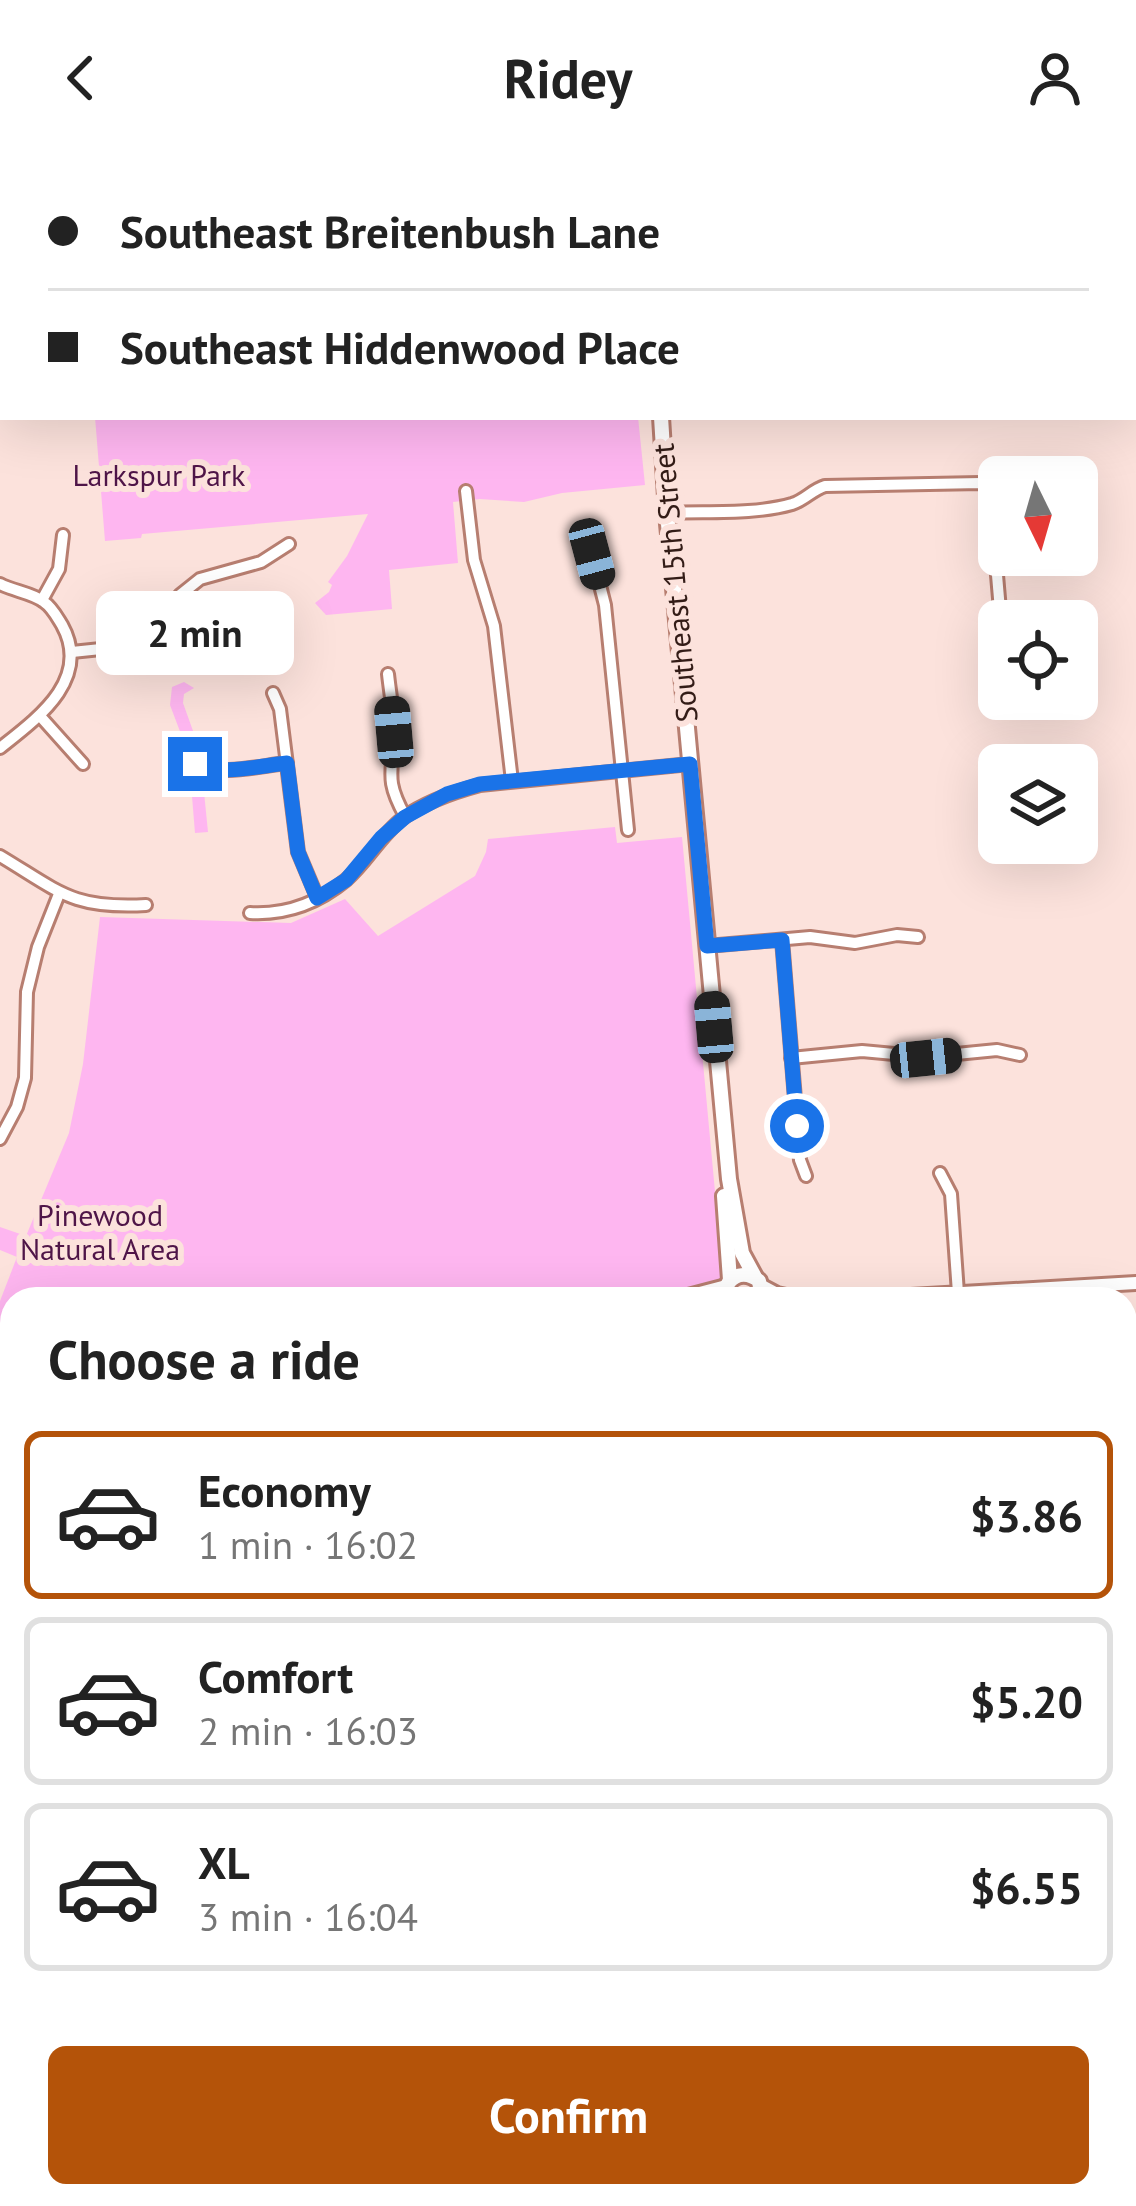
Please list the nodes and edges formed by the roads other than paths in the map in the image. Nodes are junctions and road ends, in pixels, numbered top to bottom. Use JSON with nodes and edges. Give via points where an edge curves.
{"nodes":[{"id":1,"x":661,"y":420,"type":"edge"},
{"id":2,"x":466,"y":491,"type":"dead end"},
{"id":3,"x":667,"y":513,"type":"junction"},
{"id":4,"x":63,"y":535,"type":"dead end"},
{"id":5,"x":592,"y":536,"type":"dead end"},
{"id":6,"x":289,"y":544,"type":"dead end"},
{"id":7,"x":0,"y":584,"type":"edge"},
{"id":8,"x":43,"y":600,"type":"junction"},
{"id":9,"x":999,"y":600,"type":"edge"},
{"id":10,"x":72,"y":652,"type":"junction"},
{"id":11,"x":388,"y":674,"type":"dead end"},
{"id":12,"x":273,"y":693,"type":"dead end"},
{"id":13,"x":40,"y":716,"type":"junction"},
{"id":14,"x":0,"y":748,"type":"edge"},
{"id":15,"x":193,"y":763,"type":"dead end"},
{"id":16,"x":287,"y":763,"type":"junction"},
{"id":17,"x":83,"y":764,"type":"dead end"},
{"id":18,"x":690,"y":764,"type":"junction"},
{"id":19,"x":621,"y":771,"type":"junction"},
{"id":20,"x":512,"y":781,"type":"junction"},
{"id":21,"x":405,"y":817,"type":"junction"},
{"id":22,"x":628,"y":830,"type":"dead end"},
{"id":23,"x":0,"y":856,"type":"edge"},
{"id":24,"x":59,"y":894,"type":"junction"},
{"id":25,"x":317,"y":898,"type":"junction"},
{"id":26,"x":146,"y":905,"type":"dead end"},
{"id":27,"x":250,"y":913,"type":"dead end"},
{"id":28,"x":918,"y":937,"type":"dead end"},
{"id":29,"x":782,"y":940,"type":"junction"},
{"id":30,"x":707,"y":946,"type":"junction"},
{"id":31,"x":1020,"y":1055,"type":"dead end"},
{"id":32,"x":791,"y":1058,"type":"junction"},
{"id":33,"x":0,"y":1139,"type":"edge"},
{"id":34,"x":940,"y":1173,"type":"dead end"},
{"id":35,"x":806,"y":1176,"type":"dead end"},
{"id":36,"x":729,"y":1179,"type":"junction"},
{"id":37,"x":1136,"y":1283,"type":"edge"},
{"id":38,"x":727,"y":1287,"type":"edge"},
{"id":39,"x":728,"y":1287,"type":"edge"},
{"id":40,"x":759,"y":1287,"type":"edge"},
{"id":41,"x":759,"y":1287,"type":"edge"},
{"id":42,"x":958,"y":1287,"type":"edge"},
{"id":43,"x":1065,"y":1287,"type":"edge"}],
"edges":[{"from":1,"to":3,"type":"main road","name":"Southeast 15th Street"},
{"from":2,"to":20,"type":"street","via":[[474,560],[494,626]]},
{"from":3,"to":9,"type":"street","via":[[788,505],[825,486],[981,483],[990,493]]},
{"from":3,"to":18,"type":"main road","name":"Southeast 15th Street"},
{"from":4,"to":8,"type":"street","via":[[59,569]]},
{"from":5,"to":19,"type":"street"},
{"from":6,"to":10,"type":"street","via":[[261,562],[200,579],[150,635]]},
{"from":7,"to":8,"type":"street"},
{"from":8,"to":10,"type":"street"},
{"from":10,"to":13,"type":"street","via":[[66,680]]},
{"from":11,"to":21,"type":"street","via":[[389,773]]},
{"from":12,"to":16,"type":"street"},
{"from":13,"to":14,"type":"street"},
{"from":13,"to":17,"type":"street"},
{"from":15,"to":16,"type":"street","via":[[221,770]]},
{"from":16,"to":25,"type":"street","via":[[298,852]]},
{"from":18,"to":19,"type":"street"},
{"from":18,"to":30,"type":"main road","name":"Southeast 15th Street"},
{"from":19,"to":20,"type":"street"},
{"from":19,"to":22,"type":"street"},
{"from":20,"to":21,"type":"street","via":[[447,794]]},
{"from":21,"to":25,"type":"street","via":[[346,880]]},
{"from":23,"to":24,"type":"street"},
{"from":24,"to":26,"type":"street","via":[[89,904]]},
{"from":24,"to":33,"type":"street","via":[[27,992],[26,1078]]},
{"from":25,"to":27,"type":"street","via":[[292,910]]},
{"from":28,"to":29,"type":"street"},
{"from":29,"to":30,"type":"street"},
{"from":29,"to":32,"type":"street"},
{"from":30,"to":36,"type":"main road","name":"Southeast 15th Street"},
{"from":31,"to":32,"type":"street","via":[[862,1051]]},
{"from":32,"to":35,"type":"street"},
{"from":34,"to":42,"type":"street","via":[[951,1194]]},
{"from":36,"to":38,"type":"main road","name":"Southeast 15th Street"},
{"from":36,"to":40,"type":"main road","name":"Southeast 15th Street","via":[[742,1253]]},
{"from":37,"to":43,"type":"street"},
{"from":39,"to":41,"type":"main road","via":[[742,1274]]}]}
